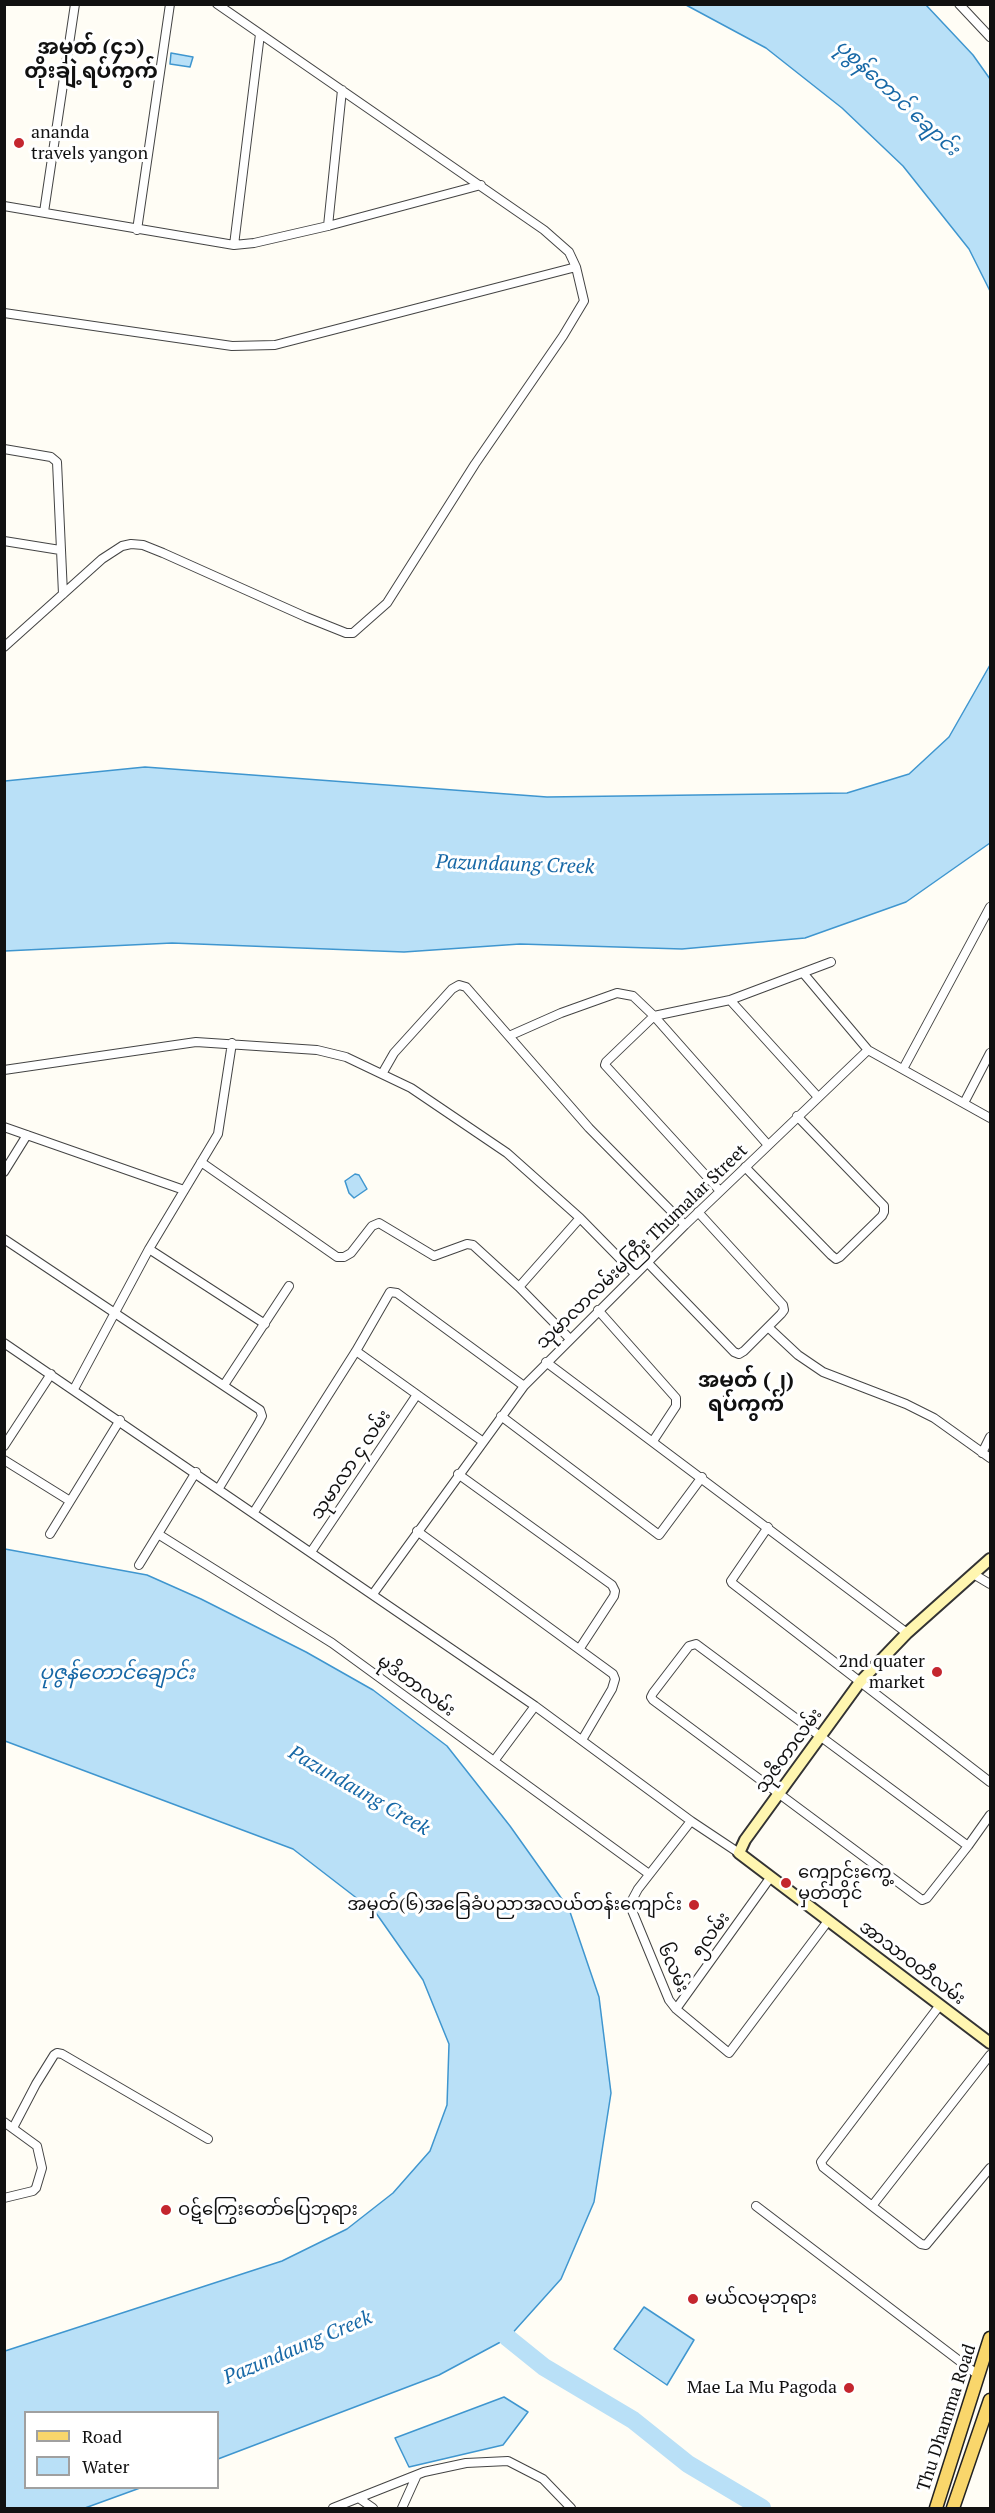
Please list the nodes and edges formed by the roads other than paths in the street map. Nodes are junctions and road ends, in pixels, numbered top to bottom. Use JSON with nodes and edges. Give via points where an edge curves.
{"nodes":[{"id":1,"x":75,"y":4,"type":"edge"},
{"id":2,"x":170,"y":4,"type":"edge"},
{"id":3,"x":217,"y":4,"type":"edge"},
{"id":4,"x":959,"y":4,"type":"edge"},
{"id":5,"x":260,"y":34,"type":"junction"},
{"id":6,"x":990,"y":37,"type":"edge"},
{"id":7,"x":342,"y":90,"type":"junction"},
{"id":8,"x":481,"y":185,"type":"junction"},
{"id":9,"x":4,"y":206,"type":"edge"},
{"id":10,"x":44,"y":212,"type":"junction"},
{"id":11,"x":328,"y":226,"type":"junction"},
{"id":12,"x":137,"y":230,"type":"junction"},
{"id":13,"x":234,"y":245,"type":"junction"},
{"id":14,"x":576,"y":267,"type":"junction"},
{"id":15,"x":4,"y":314,"type":"edge"},
{"id":16,"x":4,"y":449,"type":"edge"},
{"id":17,"x":4,"y":541,"type":"edge"},
{"id":18,"x":60,"y":550,"type":"junction"},
{"id":19,"x":63,"y":594,"type":"junction"},
{"id":20,"x":4,"y":647,"type":"edge"},
{"id":21,"x":990,"y":907,"type":"edge"},
{"id":22,"x":831,"y":962,"type":"dead end"},
{"id":23,"x":804,"y":974,"type":"junction"},
{"id":24,"x":730,"y":1000,"type":"junction"},
{"id":25,"x":654,"y":1016,"type":"junction"},
{"id":26,"x":509,"y":1036,"type":"junction"},
{"id":27,"x":232,"y":1043,"type":"junction"},
{"id":28,"x":868,"y":1050,"type":"junction"},
{"id":29,"x":990,"y":1053,"type":"edge"},
{"id":30,"x":903,"y":1069,"type":"junction"},
{"id":31,"x":4,"y":1070,"type":"edge"},
{"id":32,"x":382,"y":1074,"type":"junction"},
{"id":33,"x":818,"y":1097,"type":"junction"},
{"id":34,"x":964,"y":1103,"type":"junction"},
{"id":35,"x":797,"y":1116,"type":"junction"},
{"id":36,"x":990,"y":1118,"type":"edge"},
{"id":37,"x":4,"y":1127,"type":"edge"},
{"id":38,"x":27,"y":1134,"type":"junction"},
{"id":39,"x":768,"y":1145,"type":"junction"},
{"id":40,"x":201,"y":1162,"type":"junction"},
{"id":41,"x":745,"y":1167,"type":"junction"},
{"id":42,"x":4,"y":1172,"type":"edge"},
{"id":43,"x":184,"y":1190,"type":"junction"},
{"id":44,"x":720,"y":1191,"type":"junction"},
{"id":45,"x":698,"y":1212,"type":"junction"},
{"id":46,"x":580,"y":1218,"type":"junction"},
{"id":47,"x":685,"y":1225,"type":"junction"},
{"id":48,"x":4,"y":1239,"type":"edge"},
{"id":49,"x":149,"y":1249,"type":"junction"},
{"id":50,"x":647,"y":1262,"type":"junction"},
{"id":51,"x":635,"y":1274,"type":"junction"},
{"id":52,"x":289,"y":1286,"type":"dead end"},
{"id":53,"x":519,"y":1287,"type":"junction"},
{"id":54,"x":598,"y":1310,"type":"junction"},
{"id":55,"x":114,"y":1313,"type":"junction"},
{"id":56,"x":265,"y":1324,"type":"junction"},
{"id":57,"x":768,"y":1327,"type":"junction"},
{"id":58,"x":569,"y":1338,"type":"junction"},
{"id":59,"x":4,"y":1343,"type":"edge"},
{"id":60,"x":356,"y":1351,"type":"junction"},
{"id":61,"x":546,"y":1362,"type":"junction"},
{"id":62,"x":51,"y":1374,"type":"junction"},
{"id":63,"x":224,"y":1385,"type":"junction"},
{"id":64,"x":524,"y":1386,"type":"junction"},
{"id":65,"x":74,"y":1389,"type":"junction"},
{"id":66,"x":416,"y":1396,"type":"junction"},
{"id":67,"x":501,"y":1416,"type":"junction"},
{"id":68,"x":120,"y":1420,"type":"junction"},
{"id":69,"x":990,"y":1437,"type":"edge"},
{"id":70,"x":482,"y":1441,"type":"junction"},
{"id":71,"x":653,"y":1441,"type":"junction"},
{"id":72,"x":4,"y":1446,"type":"edge"},
{"id":73,"x":982,"y":1453,"type":"junction"},
{"id":74,"x":990,"y":1458,"type":"edge"},
{"id":75,"x":4,"y":1460,"type":"edge"},
{"id":76,"x":196,"y":1472,"type":"junction"},
{"id":77,"x":458,"y":1474,"type":"junction"},
{"id":78,"x":702,"y":1477,"type":"junction"},
{"id":79,"x":219,"y":1488,"type":"junction"},
{"id":80,"x":70,"y":1501,"type":"junction"},
{"id":81,"x":254,"y":1512,"type":"junction"},
{"id":82,"x":768,"y":1527,"type":"junction"},
{"id":83,"x":417,"y":1531,"type":"junction"},
{"id":84,"x":50,"y":1534,"type":"dead end"},
{"id":85,"x":158,"y":1534,"type":"junction"},
{"id":86,"x":312,"y":1552,"type":"junction"},
{"id":87,"x":990,"y":1559,"type":"edge"},
{"id":88,"x":139,"y":1565,"type":"dead end"},
{"id":89,"x":975,"y":1575,"type":"junction"},
{"id":90,"x":990,"y":1584,"type":"edge"},
{"id":91,"x":373,"y":1594,"type":"junction"},
{"id":92,"x":907,"y":1633,"type":"junction"},
{"id":93,"x":580,"y":1648,"type":"junction"},
{"id":94,"x":860,"y":1682,"type":"junction"},
{"id":95,"x":535,"y":1706,"type":"junction"},
{"id":96,"x":819,"y":1737,"type":"junction"},
{"id":97,"x":582,"y":1740,"type":"junction"},
{"id":98,"x":494,"y":1761,"type":"junction"},
{"id":99,"x":990,"y":1782,"type":"edge"},
{"id":100,"x":778,"y":1792,"type":"junction"},
{"id":101,"x":990,"y":1815,"type":"edge"},
{"id":102,"x":691,"y":1821,"type":"junction"},
{"id":103,"x":968,"y":1846,"type":"junction"},
{"id":104,"x":739,"y":1853,"type":"junction"},
{"id":105,"x":649,"y":1875,"type":"junction"},
{"id":106,"x":770,"y":1878,"type":"junction"},
{"id":107,"x":828,"y":1921,"type":"junction"},
{"id":108,"x":940,"y":2005,"type":"junction"},
{"id":109,"x":676,"y":2009,"type":"junction"},
{"id":110,"x":990,"y":2043,"type":"edge"},
{"id":111,"x":990,"y":2055,"type":"edge"},
{"id":112,"x":4,"y":2122,"type":"edge"},
{"id":113,"x":13,"y":2128,"type":"junction"},
{"id":114,"x":208,"y":2139,"type":"dead end"},
{"id":115,"x":990,"y":2168,"type":"edge"},
{"id":116,"x":4,"y":2198,"type":"edge"},
{"id":117,"x":756,"y":2206,"type":"dead end"},
{"id":118,"x":872,"y":2206,"type":"junction"},
{"id":119,"x":990,"y":2338,"type":"edge"},
{"id":120,"x":978,"y":2375,"type":"junction"},
{"id":121,"x":990,"y":2400,"type":"edge"},
{"id":122,"x":416,"y":2477,"type":"junction"},
{"id":123,"x":360,"y":2499,"type":"junction"},
{"id":124,"x":333,"y":2508,"type":"edge"},
{"id":125,"x":373,"y":2508,"type":"edge"},
{"id":126,"x":402,"y":2508,"type":"edge"},
{"id":127,"x":572,"y":2508,"type":"edge"},
{"id":128,"x":937,"y":2508,"type":"edge"},
{"id":129,"x":954,"y":2508,"type":"edge"}],
"edges":[{"from":1,"to":10,"type":"street"},
{"from":2,"to":12,"type":"street"},
{"from":3,"to":5,"type":"street"},
{"from":4,"to":6,"type":"street"},
{"from":5,"to":7,"type":"street"},
{"from":5,"to":13,"type":"street"},
{"from":7,"to":8,"type":"street"},
{"from":7,"to":11,"type":"street"},
{"from":8,"to":11,"type":"street"},
{"from":8,"to":14,"type":"street","via":[[544,230],[569,252]]},
{"from":9,"to":10,"type":"street"},
{"from":10,"to":12,"type":"street"},
{"from":11,"to":13,"type":"street"},
{"from":12,"to":13,"type":"street"},
{"from":14,"to":15,"type":"street","via":[[275,345],[232,346]]},
{"from":14,"to":19,"type":"street","via":[[584,301],[563,336],[475,464],[394,593],[353,633],[306,617],[143,545],[122,546]]},
{"from":16,"to":18,"type":"street","via":[[51,457],[57,462]]},
{"from":17,"to":18,"type":"street"},
{"from":18,"to":19,"type":"street"},
{"from":19,"to":20,"type":"street"},
{"from":21,"to":30,"type":"street"},
{"from":22,"to":23,"type":"street"},
{"from":23,"to":24,"type":"street"},
{"from":23,"to":28,"type":"street"},
{"from":24,"to":25,"type":"street"},
{"from":24,"to":33,"type":"street"},
{"from":25,"to":26,"type":"street","via":[[633,996],[617,993]]},
{"from":25,"to":39,"type":"street"},
{"from":25,"to":44,"type":"street","via":[[605,1065]]},
{"from":26,"to":32,"type":"street","via":[[466,987],[459,986],[394,1053]]},
{"from":26,"to":47,"type":"street","via":[[589,1128]]},
{"from":27,"to":31,"type":"street","via":[[196,1042]]},
{"from":27,"to":32,"type":"street","via":[[317,1050],[346,1057]]},
{"from":27,"to":40,"type":"street","via":[[221,1126]]},
{"from":28,"to":30,"type":"street"},
{"from":28,"to":33,"type":"street","name":"သုမာလာလမ်းမကြီး Thumalar Street"},
{"from":29,"to":34,"type":"street"},
{"from":30,"to":34,"type":"street"},
{"from":32,"to":46,"type":"street","via":[[411,1088],[507,1153]]},
{"from":33,"to":35,"type":"street","name":"သုမာလာလမ်းမကြီး Thumalar Street"},
{"from":34,"to":36,"type":"street"},
{"from":35,"to":39,"type":"street","name":"သုမာလာလမ်းမကြီး Thumalar Street"},
{"from":35,"to":41,"type":"street","via":[[884,1206],[882,1216],[836,1259]]},
{"from":37,"to":38,"type":"street"},
{"from":38,"to":42,"type":"street"},
{"from":38,"to":43,"type":"street"},
{"from":39,"to":41,"type":"street","name":"သုမာလာလမ်းမကြီး Thumalar Street"},
{"from":40,"to":43,"type":"street"},
{"from":40,"to":53,"type":"street","via":[[337,1257],[351,1252],[379,1223],[434,1256],[473,1245]]},
{"from":41,"to":44,"type":"street","name":"သုမာလာလမ်းမကြီး Thumalar Street"},
{"from":43,"to":49,"type":"street"},
{"from":44,"to":45,"type":"street","name":"သုမာလာလမ်းမကြီး Thumalar Street"},
{"from":45,"to":47,"type":"street","name":"သုမာလာလမ်းမကြီး Thumalar Street"},
{"from":45,"to":57,"type":"street","via":[[783,1305],[784,1310]]},
{"from":46,"to":51,"type":"street"},
{"from":46,"to":53,"type":"street"},
{"from":47,"to":50,"type":"street","name":"သုမာလာလမ်းမကြီး Thumalar Street"},
{"from":48,"to":55,"type":"street"},
{"from":49,"to":55,"type":"street"},
{"from":49,"to":56,"type":"street"},
{"from":50,"to":51,"type":"street","name":"သုမာလာလမ်းမကြီး Thumalar Street"},
{"from":50,"to":57,"type":"street","via":[[739,1354]]},
{"from":51,"to":54,"type":"street","name":"သုမာလာလမ်းမကြီး Thumalar Street"},
{"from":52,"to":56,"type":"street"},
{"from":53,"to":58,"type":"street"},
{"from":54,"to":58,"type":"street","name":"သုမာလာလမ်းမကြီး Thumalar Street"},
{"from":54,"to":71,"type":"street","via":[[676,1398],[676,1406]]},
{"from":55,"to":63,"type":"street"},
{"from":55,"to":65,"type":"street"},
{"from":56,"to":63,"type":"street"},
{"from":57,"to":73,"type":"street","via":[[823,1372],[925,1414]]},
{"from":58,"to":61,"type":"street","name":"သုမာလာလမ်းမကြီး Thumalar Street"},
{"from":59,"to":62,"type":"street"},
{"from":60,"to":64,"type":"street","via":[[390,1292],[397,1293]]},
{"from":60,"to":66,"type":"street"},
{"from":60,"to":81,"type":"street"},
{"from":61,"to":64,"type":"street","name":"သုမာလာလမ်းမကြီး Thumalar Street"},
{"from":61,"to":71,"type":"street"},
{"from":62,"to":65,"type":"street"},
{"from":62,"to":72,"type":"street"},
{"from":63,"to":79,"type":"street","via":[[260,1410],[262,1416]]},
{"from":64,"to":67,"type":"street","name":"သုမာလာလမ်းမကြီး Thumalar Street"},
{"from":65,"to":68,"type":"street"},
{"from":66,"to":70,"type":"street"},
{"from":66,"to":86,"type":"street","name":"သုမာလာ ၄ လမ်း"},
{"from":67,"to":70,"type":"street","name":"သုမာလာလမ်းမကြီး Thumalar Street"},
{"from":67,"to":78,"type":"street","via":[[659,1535]]},
{"from":68,"to":76,"type":"street"},
{"from":68,"to":80,"type":"street"},
{"from":69,"to":73,"type":"street"},
{"from":70,"to":77,"type":"street","name":"သုမာလာလမ်းမကြီး Thumalar Street"},
{"from":71,"to":78,"type":"street"},
{"from":73,"to":74,"type":"street"},
{"from":75,"to":80,"type":"street"},
{"from":76,"to":79,"type":"street"},
{"from":76,"to":85,"type":"street"},
{"from":77,"to":83,"type":"street","name":"သုမာလာလမ်းမကြီး Thumalar Street"},
{"from":77,"to":93,"type":"street","via":[[612,1585],[614,1596]]},
{"from":78,"to":82,"type":"street"},
{"from":79,"to":81,"type":"street"},
{"from":80,"to":84,"type":"street"},
{"from":81,"to":86,"type":"street"},
{"from":82,"to":92,"type":"street"},
{"from":82,"to":94,"type":"street","via":[[731,1582]]},
{"from":83,"to":91,"type":"street","name":"သုမာလာလမ်းမကြီး Thumalar Street"},
{"from":83,"to":93,"type":"street"},
{"from":85,"to":88,"type":"street"},
{"from":85,"to":98,"type":"street","name":"မုဒိတာလမ်း","via":[[332,1643]]},
{"from":86,"to":91,"type":"street"},
{"from":87,"to":89,"type":"main road","name":"သုဇိတာလမ်း"},
{"from":89,"to":90,"type":"street"},
{"from":89,"to":92,"type":"main road","name":"သုဇိတာလမ်း"},
{"from":91,"to":95,"type":"street"},
{"from":92,"to":94,"type":"main road","name":"သုဇိတာလမ်း"},
{"from":93,"to":97,"type":"street","via":[[615,1678]]},
{"from":94,"to":96,"type":"main road","name":"သုဇိတာလမ်း"},
{"from":94,"to":99,"type":"street"},
{"from":95,"to":97,"type":"street"},
{"from":95,"to":98,"type":"street"},
{"from":96,"to":100,"type":"main road","name":"သုဇိတာလမ်း"},
{"from":96,"to":100,"type":"street","via":[[696,1644],[689,1646],[651,1697]]},
{"from":96,"to":103,"type":"street"},
{"from":97,"to":102,"type":"street"},
{"from":98,"to":105,"type":"street","name":"မုဒိတာလမ်း"},
{"from":100,"to":103,"type":"street","via":[[922,1900]]},
{"from":100,"to":104,"type":"main road","name":"သုဇိတာလမ်း"},
{"from":101,"to":103,"type":"street"},
{"from":102,"to":104,"type":"street"},
{"from":102,"to":105,"type":"street","name":"၆လမ်း"},
{"from":104,"to":106,"type":"main road","name":"အာသာဝတီလမ်း"},
{"from":105,"to":109,"type":"street","name":"၆လမ်း","via":[[631,1908]]},
{"from":106,"to":107,"type":"main road","name":"အာသာဝတီလမ်း"},
{"from":106,"to":109,"type":"street","name":"၅လမ်း"},
{"from":107,"to":108,"type":"main road","name":"အာသာဝတီလမ်း"},
{"from":107,"to":109,"type":"street","name":"၆လမ်း","via":[[729,2053]]},
{"from":108,"to":110,"type":"main road","name":"အာသာဝတီလမ်း"},
{"from":108,"to":118,"type":"street","via":[[821,2162]]},
{"from":111,"to":118,"type":"street"},
{"from":112,"to":113,"type":"street"},
{"from":113,"to":114,"type":"street","via":[[57,2053]]},
{"from":113,"to":116,"type":"street","via":[[37,2146],[42,2168],[33,2191]]},
{"from":115,"to":118,"type":"street","via":[[926,2245]]},
{"from":117,"to":120,"type":"street"},
{"from":119,"to":120,"type":"main road","name":"Thu Dhamma Road"},
{"from":120,"to":128,"type":"main road","name":"Thu Dhamma Road"},
{"from":121,"to":129,"type":"main road","name":"Thu Dhamma Road"},
{"from":122,"to":123,"type":"street"},
{"from":122,"to":126,"type":"street"},
{"from":122,"to":127,"type":"street","via":[[466,2463],[508,2461],[543,2479]]},
{"from":123,"to":124,"type":"street"},
{"from":123,"to":125,"type":"street"}]}
